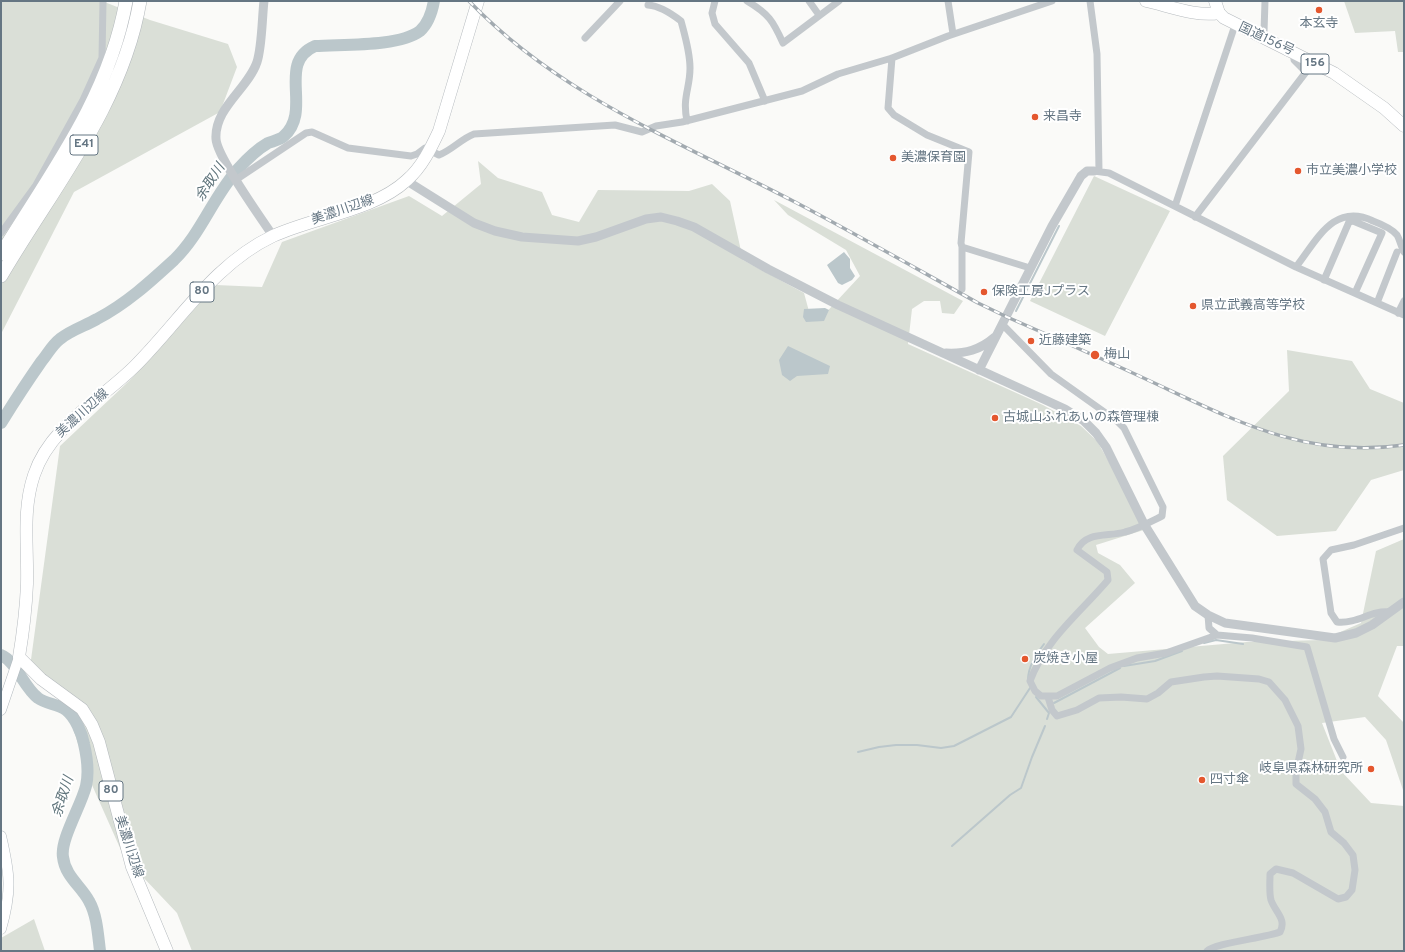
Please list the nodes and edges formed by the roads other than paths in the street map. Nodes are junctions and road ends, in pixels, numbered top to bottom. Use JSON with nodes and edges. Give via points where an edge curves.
{"nodes":[{"id":1,"x":103,"y":1,"type":"edge"},
{"id":2,"x":126,"y":1,"type":"edge"},
{"id":3,"x":140,"y":1,"type":"edge"},
{"id":4,"x":264,"y":1,"type":"edge"},
{"id":5,"x":478,"y":1,"type":"edge"},
{"id":6,"x":620,"y":1,"type":"edge"},
{"id":7,"x":715,"y":1,"type":"edge"},
{"id":8,"x":747,"y":1,"type":"edge"},
{"id":9,"x":809,"y":1,"type":"edge"},
{"id":10,"x":839,"y":1,"type":"edge"},
{"id":11,"x":948,"y":1,"type":"edge"},
{"id":12,"x":1052,"y":1,"type":"edge"},
{"id":13,"x":1090,"y":1,"type":"edge"},
{"id":14,"x":1146,"y":1,"type":"edge"},
{"id":15,"x":1215,"y":1,"type":"edge"},
{"id":16,"x":1265,"y":1,"type":"edge"},
{"id":17,"x":648,"y":2,"type":"edge"},
{"id":18,"x":1219,"y":13,"type":"junction"},
{"id":19,"x":819,"y":15,"type":"junction"},
{"id":20,"x":1235,"y":25,"type":"junction"},
{"id":21,"x":952,"y":34,"type":"junction"},
{"id":22,"x":1261,"y":36,"type":"junction"},
{"id":23,"x":585,"y":38,"type":"dead end"},
{"id":24,"x":1294,"y":52,"type":"junction"},
{"id":25,"x":892,"y":58,"type":"junction"},
{"id":26,"x":765,"y":101,"type":"junction"},
{"id":27,"x":687,"y":121,"type":"junction"},
{"id":28,"x":1404,"y":126,"type":"edge"},
{"id":29,"x":430,"y":151,"type":"junction"},
{"id":30,"x":1096,"y":171,"type":"junction"},
{"id":31,"x":235,"y":176,"type":"junction"},
{"id":32,"x":407,"y":181,"type":"junction"},
{"id":33,"x":1175,"y":206,"type":"junction"},
{"id":34,"x":1195,"y":217,"type":"junction"},
{"id":35,"x":1371,"y":229,"type":"junction"},
{"id":36,"x":1,"y":233,"type":"edge"},
{"id":37,"x":273,"y":236,"type":"junction"},
{"id":38,"x":1401,"y":239,"type":"edge"},
{"id":39,"x":962,"y":247,"type":"junction"},
{"id":40,"x":1401,"y":252,"type":"edge"},
{"id":41,"x":1,"y":254,"type":"edge"},
{"id":42,"x":1296,"y":267,"type":"junction"},
{"id":43,"x":1030,"y":268,"type":"junction"},
{"id":44,"x":1,"y":276,"type":"edge"},
{"id":45,"x":1324,"y":280,"type":"junction"},
{"id":46,"x":962,"y":289,"type":"dead end"},
{"id":47,"x":1355,"y":293,"type":"junction"},
{"id":48,"x":1404,"y":300,"type":"edge"},
{"id":49,"x":1377,"y":303,"type":"junction"},
{"id":50,"x":1401,"y":314,"type":"edge"},
{"id":51,"x":1003,"y":325,"type":"junction"},
{"id":52,"x":997,"y":335,"type":"junction"},
{"id":53,"x":941,"y":352,"type":"junction"},
{"id":54,"x":979,"y":370,"type":"junction"},
{"id":55,"x":1144,"y":524,"type":"junction"},
{"id":56,"x":1404,"y":528,"type":"edge"},
{"id":57,"x":1404,"y":602,"type":"edge"},
{"id":58,"x":1389,"y":612,"type":"junction"},
{"id":59,"x":1208,"y":615,"type":"junction"},
{"id":60,"x":1217,"y":635,"type":"junction"},
{"id":61,"x":18,"y":660,"type":"junction"},
{"id":62,"x":1048,"y":697,"type":"junction"},
{"id":63,"x":1,"y":710,"type":"edge"},
{"id":64,"x":1344,"y":757,"type":"dead end"},
{"id":65,"x":1,"y":836,"type":"edge"},
{"id":66,"x":1,"y":929,"type":"edge"},
{"id":67,"x":167,"y":951,"type":"edge"},
{"id":68,"x":1207,"y":951,"type":"edge"}],
"edges":[{"from":1,"to":36,"type":"street","via":[[102,58],[83,100],[36,185]]},
{"from":2,"to":41,"type":"highway","number":"E41","via":[[112,56],[87,114],[67,151]]},
{"from":3,"to":44,"type":"highway","number":"E41","via":[[124,61],[99,118]]},
{"from":4,"to":31,"type":"street","via":[[257,61],[253,71],[221,115],[217,128],[218,150]]},
{"from":5,"to":29,"type":"main road","name":"美濃川辺線","number":"80","via":[[439,131]]},
{"from":6,"to":23,"type":"street"},
{"from":7,"to":26,"type":"street","via":[[712,13],[714,24],[749,63]]},
{"from":8,"to":19,"type":"street","via":[[772,20],[783,44]]},
{"from":9,"to":19,"type":"street"},
{"from":10,"to":19,"type":"street"},
{"from":11,"to":21,"type":"street"},
{"from":12,"to":21,"type":"street"},
{"from":13,"to":30,"type":"street","via":[[1097,54]]},
{"from":14,"to":18,"type":"main road","via":[[1196,13]]},
{"from":15,"to":18,"type":"main road"},
{"from":16,"to":22,"type":"street","via":[[1264,32]]},
{"from":17,"to":27,"type":"street","via":[[681,21],[690,69],[684,98]]},
{"from":18,"to":20,"type":"main road","name":"国道156号","number":"156"},
{"from":20,"to":22,"type":"main road","name":"国道156号","number":"156"},
{"from":20,"to":33,"type":"street"},
{"from":21,"to":25,"type":"street"},
{"from":22,"to":24,"type":"main road","name":"国道156号","number":"156"},
{"from":24,"to":28,"type":"main road","name":"国道156号","number":"156","via":[[1354,86]]},
{"from":24,"to":34,"type":"street","via":[[1294,60],[1306,72]]},
{"from":25,"to":26,"type":"street","via":[[838,74],[802,91]]},
{"from":25,"to":39,"type":"street","via":[[888,108],[894,115],[927,134],[969,152]]},
{"from":26,"to":27,"type":"street"},
{"from":27,"to":29,"type":"street","via":[[656,126],[642,132],[615,125],[474,134],[450,151],[439,155]]},
{"from":29,"to":31,"type":"street","via":[[425,148],[411,156],[348,148],[312,132],[306,132]]},
{"from":29,"to":32,"type":"main road","name":"美濃川辺線","number":"80"},
{"from":30,"to":33,"type":"street","via":[[1109,172]]},
{"from":30,"to":43,"type":"street","via":[[1087,171],[1081,176]]},
{"from":31,"to":37,"type":"street"},
{"from":32,"to":37,"type":"main road","name":"美濃川辺線","number":"80","via":[[380,199]]},
{"from":32,"to":53,"type":"street","via":[[474,223],[522,237],[578,241],[646,219],[661,217],[677,221],[694,227],[838,305]]},
{"from":33,"to":34,"type":"street"},
{"from":34,"to":42,"type":"street"},
{"from":35,"to":38,"type":"street","via":[[1374,226]]},
{"from":35,"to":45,"type":"street","via":[[1353,221],[1349,222]]},
{"from":35,"to":47,"type":"street","via":[[1382,233]]},
{"from":37,"to":61,"type":"main road","name":"美濃川辺線","number":"80","via":[[239,256],[216,276],[140,361],[115,386],[69,424],[44,452],[28,495],[27,585]]},
{"from":38,"to":40,"type":"street"},
{"from":38,"to":42,"type":"street","via":[[1381,224],[1362,215],[1347,215],[1328,225]]},
{"from":39,"to":43,"type":"street"},
{"from":39,"to":46,"type":"street"},
{"from":40,"to":49,"type":"street"},
{"from":42,"to":45,"type":"street"},
{"from":43,"to":51,"type":"street"},
{"from":45,"to":47,"type":"street"},
{"from":47,"to":49,"type":"street"},
{"from":48,"to":50,"type":"street"},
{"from":49,"to":50,"type":"street"},
{"from":51,"to":52,"type":"street"},
{"from":51,"to":55,"type":"street","via":[[1051,374],[1124,428],[1163,507],[1162,516]]},
{"from":52,"to":53,"type":"street","via":[[976,350],[959,354]]},
{"from":52,"to":54,"type":"street"},
{"from":53,"to":54,"type":"street"},
{"from":54,"to":55,"type":"street","via":[[1066,409],[1084,421],[1106,447]]},
{"from":55,"to":59,"type":"street","via":[[1185,591],[1196,606]]},
{"from":55,"to":62,"type":"street","via":[[1124,532],[1093,537],[1080,546],[1078,550],[1108,572],[1108,580],[1058,632],[1035,667],[1030,681],[1035,691],[1041,696]]},
{"from":56,"to":58,"type":"street","via":[[1331,550],[1323,559],[1331,613],[1337,622],[1349,623],[1382,611]]},
{"from":57,"to":58,"type":"street"},
{"from":58,"to":59,"type":"street","via":[[1356,633],[1335,638],[1245,627],[1225,623]]},
{"from":59,"to":60,"type":"street","via":[[1209,628]]},
{"from":60,"to":62,"type":"street","via":[[1166,653],[1137,658],[1110,668],[1057,696]]},
{"from":60,"to":64,"type":"street","via":[[1307,647],[1334,739]]},
{"from":61,"to":63,"type":"main road"},
{"from":61,"to":67,"type":"main road","name":"美濃川辺線","number":"80","via":[[82,709],[92,725],[99,742],[132,867]]},
{"from":62,"to":68,"type":"street","via":[[1057,716],[1077,710],[1099,698],[1147,699],[1171,682],[1217,676],[1268,682],[1273,685],[1288,707],[1301,738],[1302,749],[1296,772],[1296,784],[1315,799],[1324,812],[1331,832],[1353,855],[1355,870],[1352,890],[1346,897],[1338,899],[1287,870],[1276,868],[1270,874],[1271,899],[1283,921],[1280,932],[1267,937],[1216,945]]},
{"from":65,"to":66,"type":"main road","via":[[10,884]]}]}
